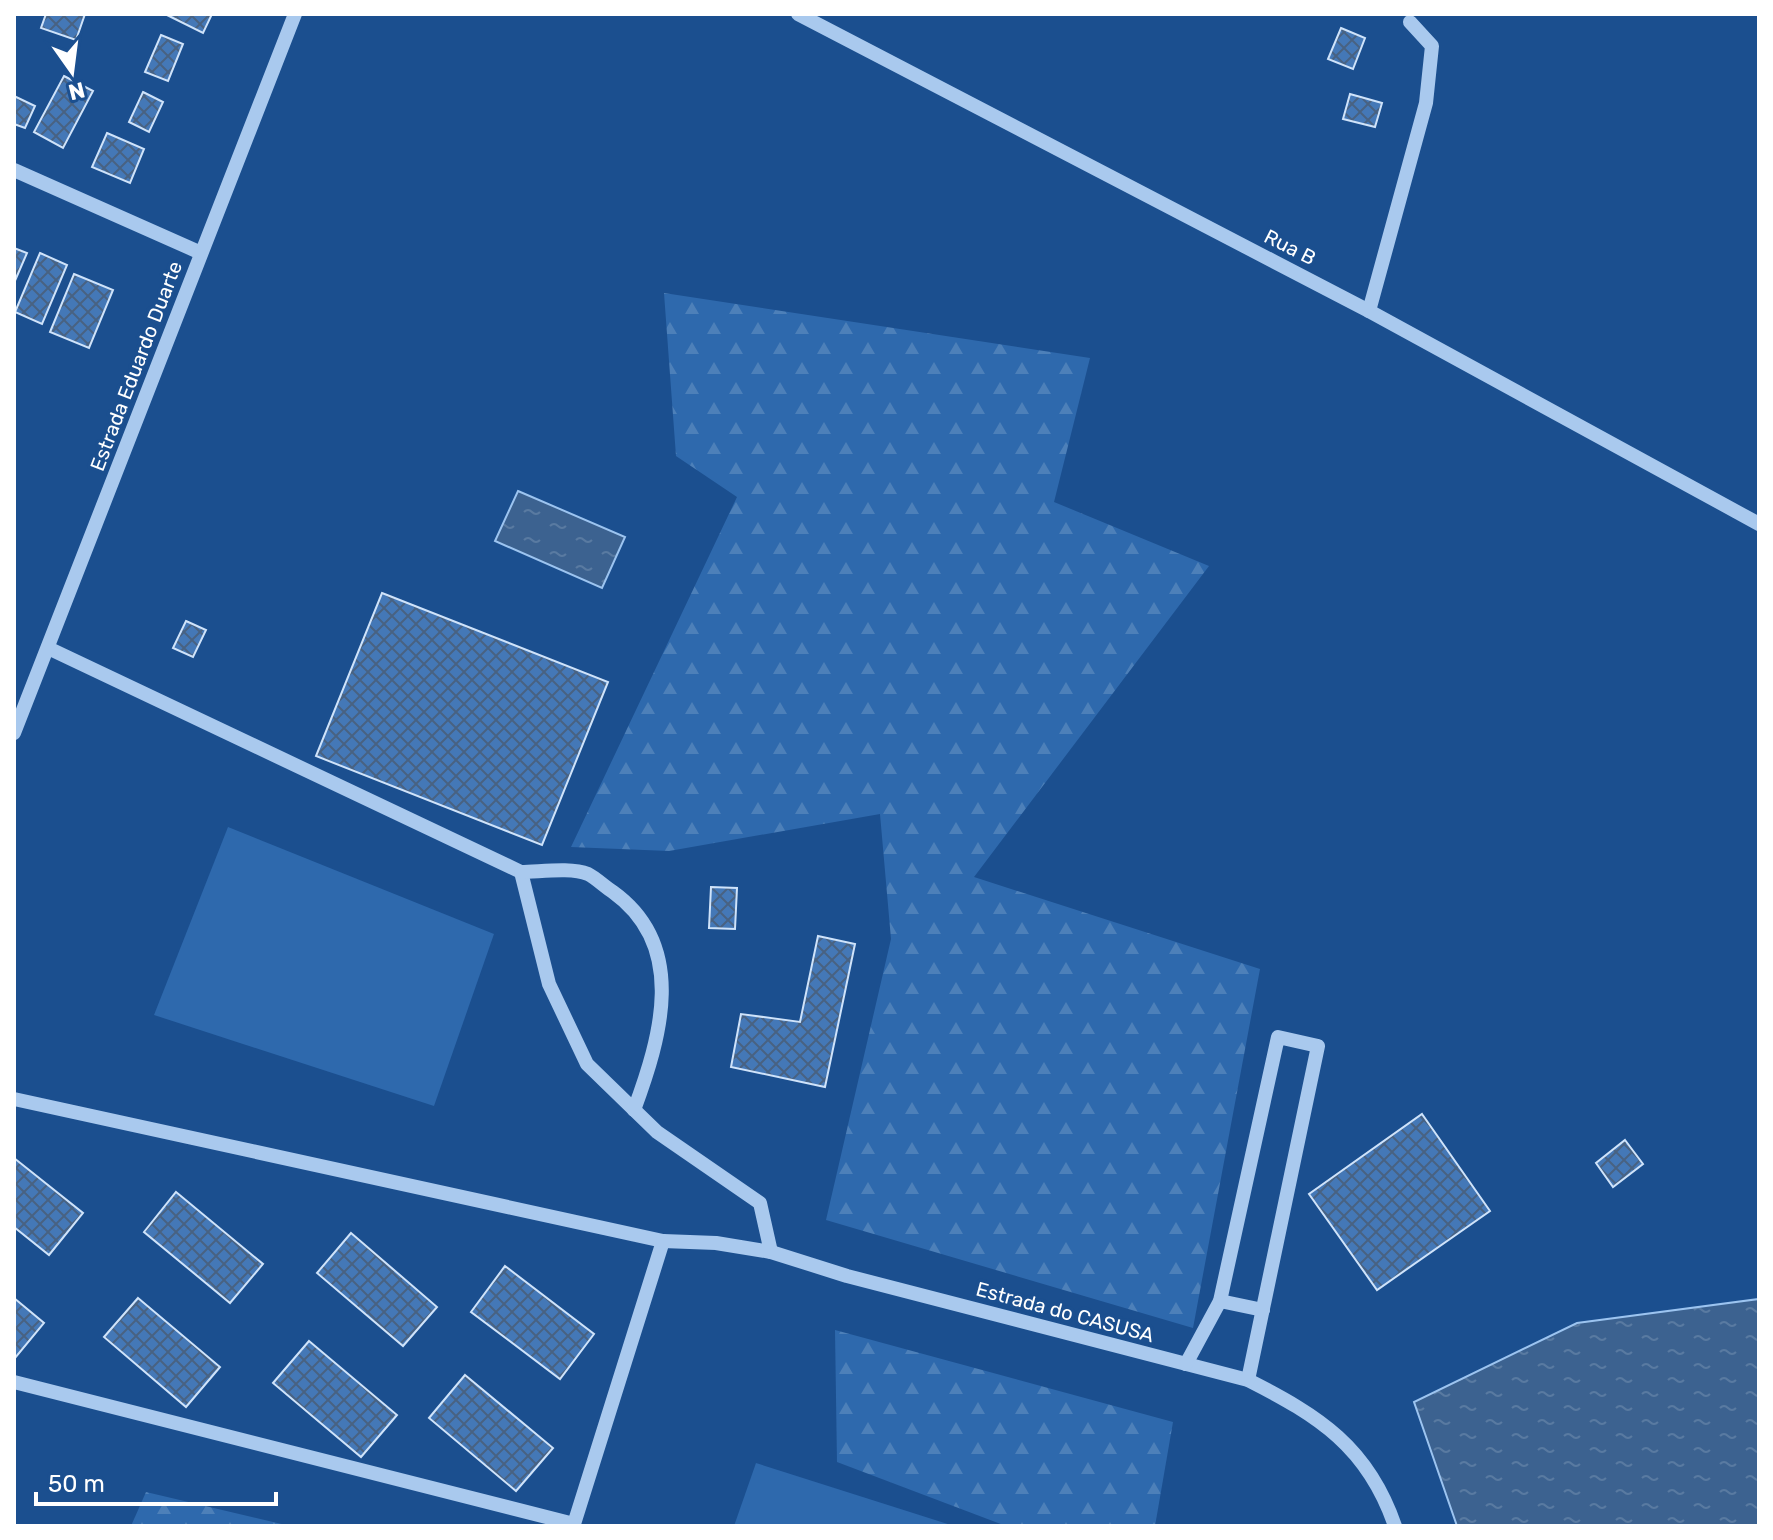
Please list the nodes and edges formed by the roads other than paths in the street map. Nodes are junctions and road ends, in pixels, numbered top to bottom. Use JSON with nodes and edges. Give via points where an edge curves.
{"nodes":[{"id":1,"x":295,"y":14,"type":"edge"},
{"id":2,"x":798,"y":14,"type":"edge"},
{"id":3,"x":1410,"y":22,"type":"dead end"},
{"id":4,"x":14,"y":170,"type":"edge"},
{"id":5,"x":201,"y":253,"type":"junction"},
{"id":6,"x":1369,"y":311,"type":"junction"},
{"id":7,"x":1759,"y":524,"type":"edge"},
{"id":8,"x":48,"y":648,"type":"junction"},
{"id":9,"x":14,"y":733,"type":"edge"},
{"id":10,"x":521,"y":872,"type":"junction"},
{"id":11,"x":14,"y":1099,"type":"edge"},
{"id":12,"x":634,"y":1110,"type":"junction"},
{"id":13,"x":663,"y":1241,"type":"junction"},
{"id":14,"x":771,"y":1252,"type":"junction"},
{"id":15,"x":1220,"y":1301,"type":"junction"},
{"id":16,"x":1263,"y":1310,"type":"junction"},
{"id":17,"x":1186,"y":1364,"type":"junction"},
{"id":18,"x":1248,"y":1380,"type":"junction"},
{"id":19,"x":14,"y":1382,"type":"edge"},
{"id":20,"x":1395,"y":1526,"type":"edge"}],
"edges":[{"from":1,"to":5,"type":"street","name":"Estrada Eduardo Duarte"},
{"from":2,"to":6,"type":"street","name":"Rua B"},
{"from":3,"to":6,"type":"street","via":[[1432,46],[1426,103]]},
{"from":4,"to":5,"type":"street"},
{"from":5,"to":8,"type":"street","name":"Estrada Eduardo Duarte"},
{"from":6,"to":7,"type":"street","name":"Rua B"},
{"from":8,"to":9,"type":"street","name":"Estrada Eduardo Duarte"},
{"from":8,"to":10,"type":"street"},
{"from":10,"to":12,"type":"street","via":[[549,984],[587,1064]]},
{"from":10,"to":12,"type":"street","via":[[587,873],[628,903],[656,941],[662,997],[652,1060]]},
{"from":11,"to":13,"type":"street","name":"Estrada do CASUSA"},
{"from":12,"to":14,"type":"street","via":[[657,1132],[760,1203]]},
{"from":13,"to":14,"type":"street","name":"Estrada do CASUSA"},
{"from":13,"to":19,"type":"street","via":[[574,1524]]},
{"from":14,"to":17,"type":"street","name":"Estrada do CASUSA"},
{"from":15,"to":16,"type":"street"},
{"from":15,"to":16,"type":"street","via":[[1278,1037],[1318,1046]]},
{"from":15,"to":17,"type":"street"},
{"from":16,"to":18,"type":"street"},
{"from":17,"to":18,"type":"street","name":"Estrada do CASUSA"},
{"from":18,"to":20,"type":"street","name":"Estrada do CASUSA","via":[[1299,1406],[1339,1438],[1371,1471]]}]}
